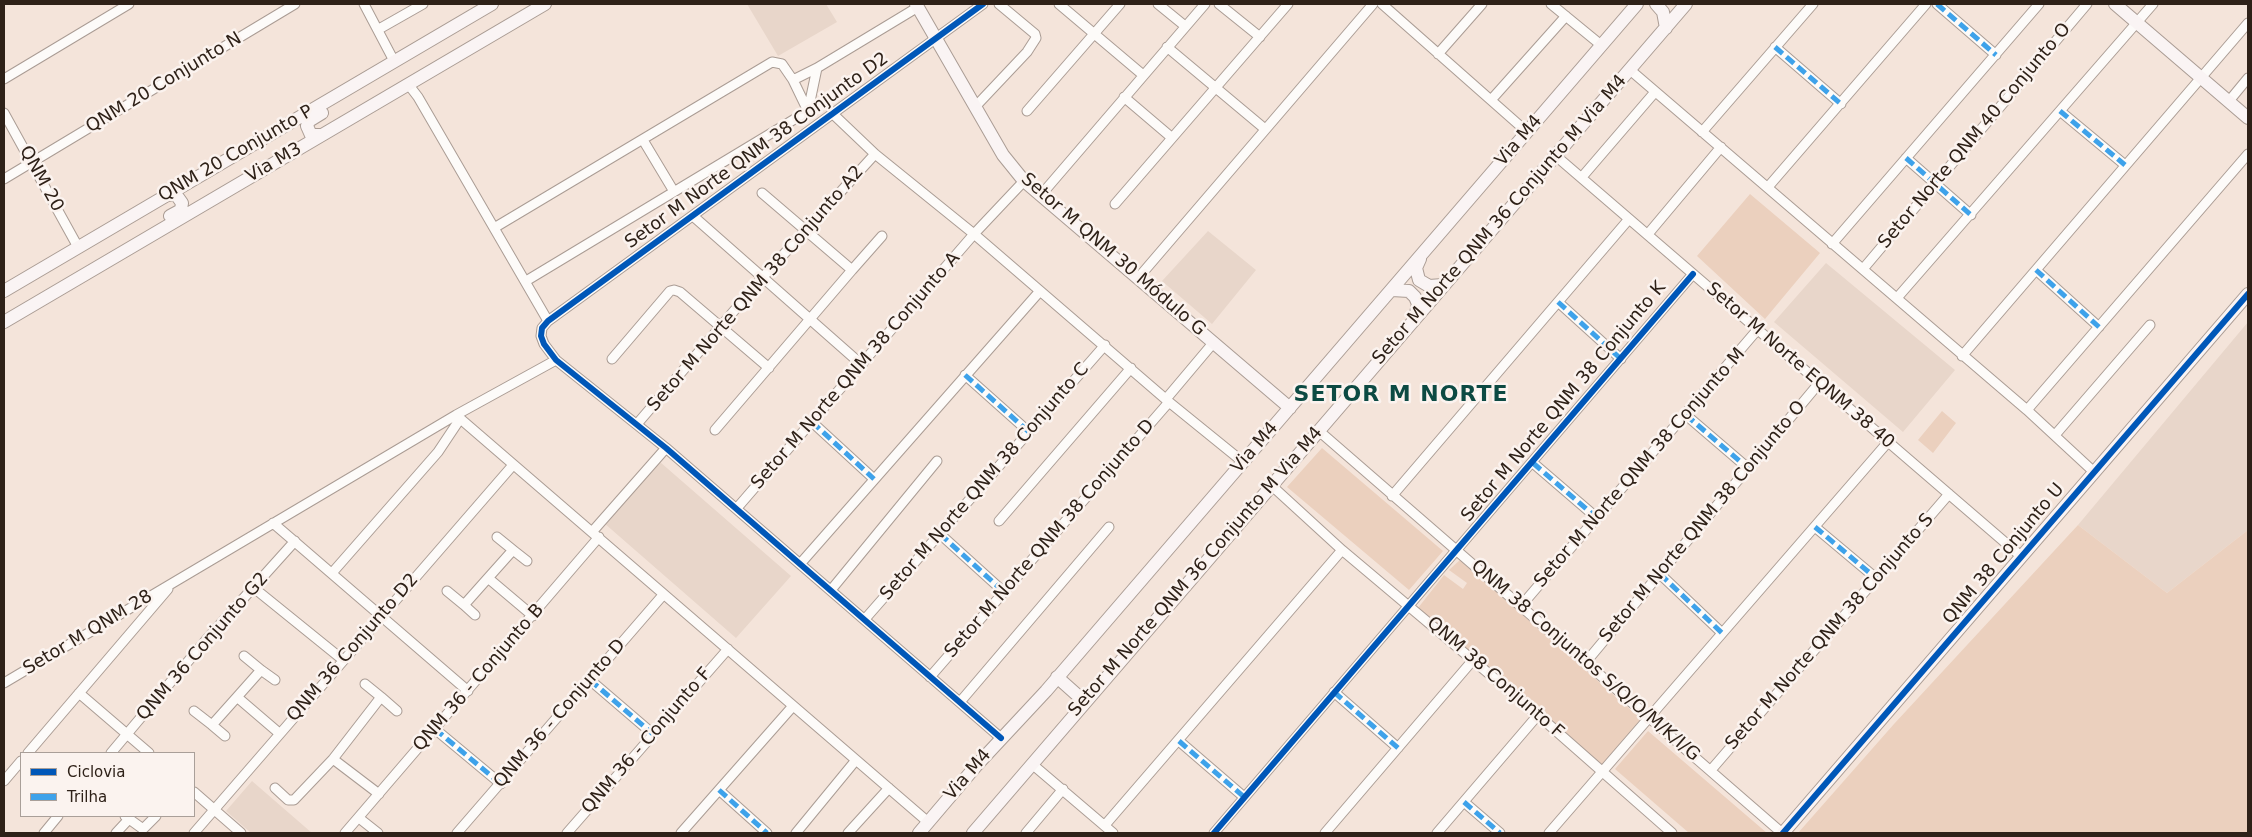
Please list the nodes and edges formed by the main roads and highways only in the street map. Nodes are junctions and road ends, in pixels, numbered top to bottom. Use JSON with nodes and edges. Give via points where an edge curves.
{"nodes":[{"id":1,"x":492,"y":4,"type":"edge"},
{"id":2,"x":1637,"y":4,"type":"edge"},
{"id":3,"x":1656,"y":4,"type":"edge"},
{"id":4,"x":1686,"y":4,"type":"edge"},
{"id":5,"x":2115,"y":4,"type":"edge"},
{"id":6,"x":540,"y":6,"type":"edge"},
{"id":7,"x":917,"y":6,"type":"edge"},
{"id":8,"x":1666,"y":28,"type":"junction"},
{"id":9,"x":376,"y":72,"type":"junction"},
{"id":10,"x":2248,"y":118,"type":"edge"},
{"id":11,"x":320,"y":135,"type":"junction"},
{"id":12,"x":168,"y":194,"type":"junction"},
{"id":13,"x":66,"y":254,"type":"junction"},
{"id":14,"x":118,"y":254,"type":"junction"},
{"id":15,"x":1421,"y":257,"type":"junction"},
{"id":16,"x":1443,"y":285,"type":"junction"},
{"id":17,"x":1392,"y":290,"type":"junction"},
{"id":18,"x":4,"y":291,"type":"edge"},
{"id":19,"x":2248,"y":294,"type":"edge"},
{"id":20,"x":4,"y":300,"type":"edge"},
{"id":21,"x":1414,"y":320,"type":"junction"},
{"id":22,"x":4,"y":322,"type":"edge"},
{"id":23,"x":1290,"y":408,"type":"junction"},
{"id":24,"x":1057,"y":677,"type":"junction"},
{"id":25,"x":1085,"y":702,"type":"junction"},
{"id":26,"x":919,"y":833,"type":"edge"},
{"id":27,"x":973,"y":833,"type":"edge"},
{"id":28,"x":1782,"y":833,"type":"edge"}],
"edges":[{"from":1,"to":9,"type":"main road","name":"QNM 20 Conjunto P"},
{"from":2,"to":15,"type":"main road","name":"Via M4"},
{"from":3,"to":8,"type":"main road","via":[[1663,12]]},
{"from":4,"to":8,"type":"main road","name":"Setor M Norte QNM 36 Conjunto M Via M4"},
{"from":5,"to":10,"type":"main road"},
{"from":6,"to":11,"type":"main road","name":"Via M3"},
{"from":7,"to":23,"type":"main road","name":"Setor M QNM 30 Módulo G","via":[[1003,155],[1024,181]]},
{"from":8,"to":16,"type":"main road","name":"Setor M Norte QNM 36 Conjunto M Via M4"},
{"from":9,"to":11,"type":"main road","via":[[349,96],[310,121],[308,132]]},
{"from":9,"to":12,"type":"main road","name":"QNM 20 Conjunto P"},
{"from":11,"to":14,"type":"main road","name":"Via M3"},
{"from":12,"to":13,"type":"main road","name":"QNM 20 Conjunto P"},
{"from":12,"to":14,"type":"main road","via":[[181,199],[180,210],[140,234]]},
{"from":13,"to":18,"type":"main road"},
{"from":13,"to":20,"type":"main road","via":[[40,278]]},
{"from":14,"to":22,"type":"main road","name":"Via M3"},
{"from":15,"to":16,"type":"main road","via":[[1416,268],[1420,280],[1429,286]]},
{"from":15,"to":17,"type":"main road","name":"Via M4"},
{"from":16,"to":21,"type":"main road","name":"Setor M Norte QNM 36 Conjunto M Via M4"},
{"from":17,"to":21,"type":"main road","via":[[1409,291],[1415,297],[1418,304]]},
{"from":17,"to":23,"type":"main road","name":"Via M4"},
{"from":19,"to":28,"type":"main road","name":"QNM 38 Conjunto U"},
{"from":21,"to":25,"type":"main road","name":"Setor M Norte QNM 36 Conjunto M Via M4"},
{"from":23,"to":24,"type":"main road","name":"Via M4"},
{"from":24,"to":25,"type":"main road"},
{"from":24,"to":26,"type":"main road","name":"Via M4"},
{"from":25,"to":27,"type":"main road","name":"Setor M Norte QNM 36 Conjunto M Via M4"}]}
